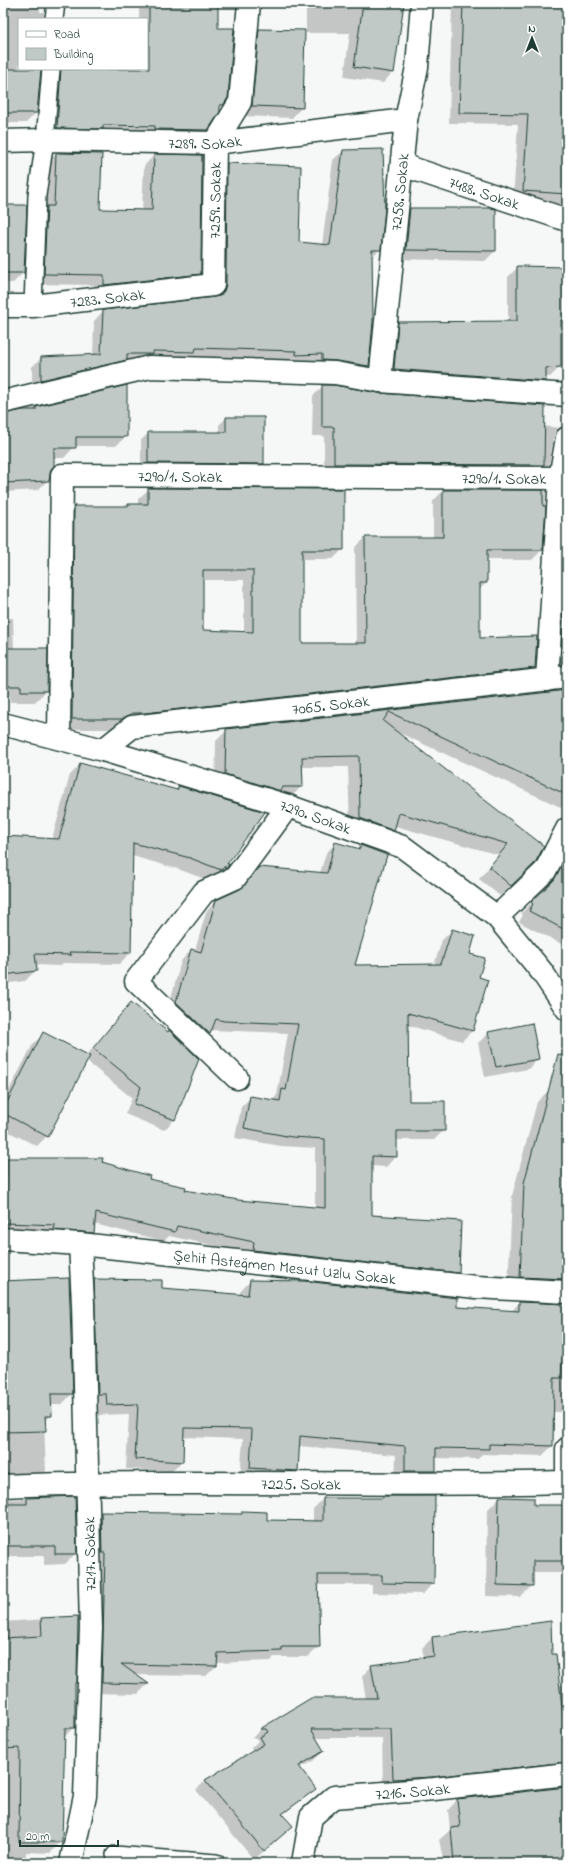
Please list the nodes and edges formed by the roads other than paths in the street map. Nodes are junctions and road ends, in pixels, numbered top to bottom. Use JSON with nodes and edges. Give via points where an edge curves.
{"nodes":[{"id":1,"x":56,"y":3,"type":"edge"},
{"id":2,"x":249,"y":3,"type":"edge"},
{"id":3,"x":422,"y":3,"type":"edge"},
{"id":4,"x":54,"y":18,"type":"edge"},
{"id":5,"x":50,"y":70,"type":"edge"},
{"id":6,"x":406,"y":120,"type":"junction"},
{"id":7,"x":45,"y":140,"type":"junction"},
{"id":8,"x":3,"y":141,"type":"edge"},
{"id":9,"x":215,"y":143,"type":"junction"},
{"id":10,"x":402,"y":165,"type":"junction"},
{"id":11,"x":567,"y":220,"type":"edge"},
{"id":12,"x":213,"y":285,"type":"joint"},
{"id":13,"x":3,"y":306,"type":"edge"},
{"id":14,"x":33,"y":306,"type":"junction"},
{"id":15,"x":380,"y":381,"type":"junction"},
{"id":16,"x":567,"y":395,"type":"edge"},
{"id":17,"x":3,"y":402,"type":"edge"},
{"id":18,"x":567,"y":438,"type":"edge"},
{"id":19,"x":560,"y":478,"type":"junction"},
{"id":20,"x":557,"y":678,"type":"edge"},
{"id":21,"x":3,"y":724,"type":"edge"},
{"id":22,"x":59,"y":738,"type":"junction"},
{"id":23,"x":103,"y":750,"type":"junction"},
{"id":24,"x":288,"y":806,"type":"junction"},
{"id":25,"x":567,"y":828,"type":"edge"},
{"id":26,"x":497,"y":917,"type":"junction"},
{"id":27,"x":567,"y":1009,"type":"edge"},
{"id":28,"x":237,"y":1078,"type":"dead end"},
{"id":29,"x":3,"y":1239,"type":"edge"},
{"id":30,"x":80,"y":1244,"type":"junction"},
{"id":31,"x":567,"y":1292,"type":"edge"},
{"id":32,"x":567,"y":1449,"type":"edge"},
{"id":33,"x":567,"y":1482,"type":"edge"},
{"id":34,"x":88,"y":1483,"type":"junction"},
{"id":35,"x":3,"y":1486,"type":"edge"},
{"id":36,"x":567,"y":1774,"type":"edge"},
{"id":37,"x":115,"y":1855,"type":"dead end"},
{"id":38,"x":71,"y":1863,"type":"edge"},
{"id":39,"x":216,"y":1863,"type":"edge"},
{"id":40,"x":303,"y":1863,"type":"edge"}],
"edges":[{"from":1,"to":4,"type":"lane"},
{"from":2,"to":9,"type":"street","name":"7259. Sokak","via":[[240,102]]},
{"from":3,"to":6,"type":"street","name":"7258. Sokak","via":[[417,67]]},
{"from":5,"to":7,"type":"lane"},
{"from":6,"to":9,"type":"street","name":"7289. Sokak"},
{"from":6,"to":10,"type":"street","name":"7258. Sokak"},
{"from":7,"to":8,"type":"street","name":"7289. Sokak"},
{"from":7,"to":9,"type":"street","name":"7289. Sokak"},
{"from":7,"to":14,"type":"lane","via":[[37,195]]},
{"from":9,"to":12,"type":"street","name":"7259. Sokak"},
{"from":10,"to":11,"type":"street","name":"7488. Sokak"},
{"from":10,"to":15,"type":"street","name":"7258. Sokak"},
{"from":12,"to":14,"type":"street","name":"7283. Sokak"},
{"from":13,"to":14,"type":"street","name":"7283. Sokak"},
{"from":15,"to":16,"type":"street"},
{"from":15,"to":17,"type":"street","via":[[335,373],[150,367]]},
{"from":18,"to":19,"type":"street"},
{"from":19,"to":20,"type":"street"},
{"from":19,"to":22,"type":"street","name":"7290/1. Sokak","via":[[62,475]]},
{"from":20,"to":23,"type":"street","name":"7065. Sokak","via":[[132,726]]},
{"from":21,"to":22,"type":"street","name":"7290. Sokak"},
{"from":22,"to":23,"type":"street","name":"7290. Sokak"},
{"from":23,"to":24,"type":"street","name":"7290. Sokak"},
{"from":24,"to":26,"type":"street","name":"7290. Sokak","via":[[403,847]]},
{"from":24,"to":28,"type":"street","via":[[235,878],[204,892],[136,981]]},
{"from":25,"to":26,"type":"street","via":[[545,871]]},
{"from":26,"to":27,"type":"street","name":"7290. Sokak","via":[[542,972]]},
{"from":29,"to":30,"type":"street","name":"Şehit Asteğmen Mesut Uzlu Sokak"},
{"from":30,"to":31,"type":"street","name":"Şehit Asteğmen Mesut Uzlu Sokak","via":[[476,1287]]},
{"from":30,"to":34,"type":"street","name":"7217. Sokak"},
{"from":32,"to":33,"type":"street","name":"7225. Sokak"},
{"from":33,"to":34,"type":"street","name":"7225. Sokak"},
{"from":34,"to":35,"type":"street","name":"7225. Sokak"},
{"from":34,"to":38,"type":"street","name":"7217. Sokak","via":[[91,1628],[85,1796]]},
{"from":36,"to":40,"type":"street","name":"7216. Sokak","via":[[334,1797],[311,1817]]},
{"from":37,"to":39,"type":"lane"}]}
